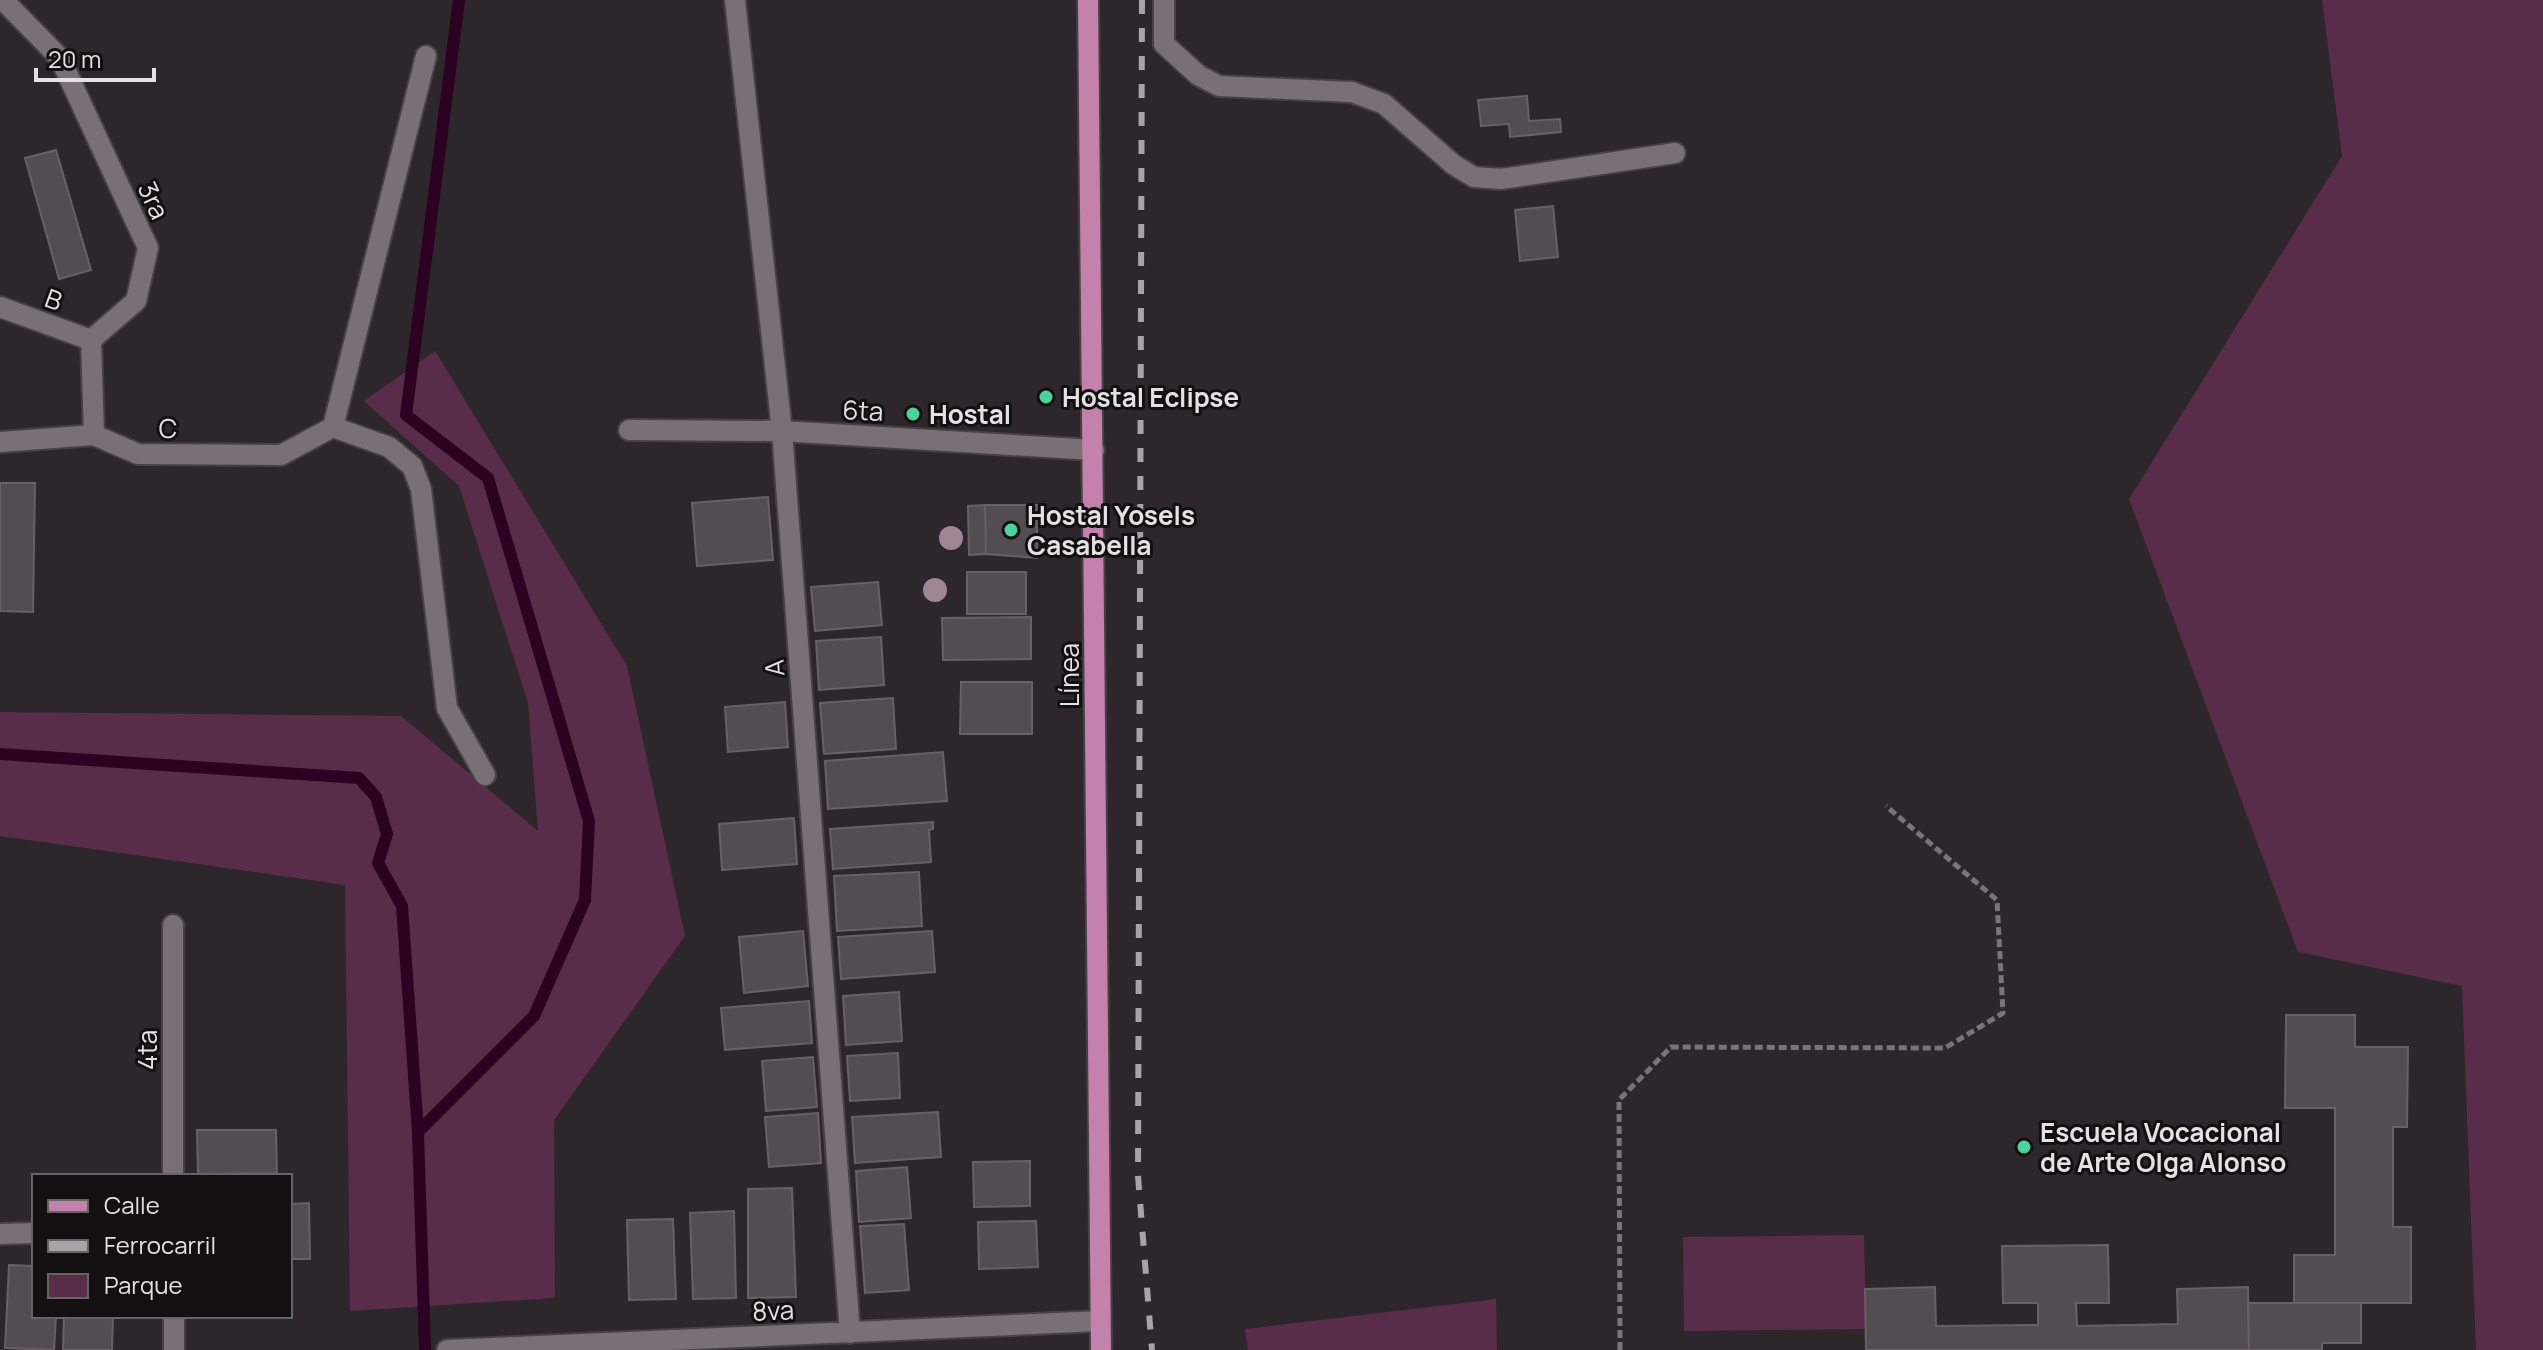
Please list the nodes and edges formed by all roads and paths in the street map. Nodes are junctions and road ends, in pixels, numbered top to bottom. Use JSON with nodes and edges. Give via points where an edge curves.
{"nodes":[{"id":1,"x":3,"y":0,"type":"edge"},
{"id":2,"x":735,"y":0,"type":"edge"},
{"id":3,"x":1088,"y":0,"type":"edge"},
{"id":4,"x":1164,"y":0,"type":"edge"},
{"id":5,"x":426,"y":56,"type":"dead end"},
{"id":6,"x":1675,"y":153,"type":"dead end"},
{"id":7,"x":0,"y":307,"type":"edge"},
{"id":8,"x":91,"y":340,"type":"junction"},
{"id":9,"x":333,"y":427,"type":"junction"},
{"id":10,"x":629,"y":430,"type":"dead end"},
{"id":11,"x":782,"y":431,"type":"junction"},
{"id":12,"x":94,"y":435,"type":"junction"},
{"id":13,"x":0,"y":442,"type":"edge"},
{"id":14,"x":1094,"y":450,"type":"junction"},
{"id":15,"x":485,"y":775,"type":"dead end"},
{"id":16,"x":1886,"y":806,"type":"dead end"},
{"id":17,"x":173,"y":925,"type":"dead end"},
{"id":18,"x":173,"y":1174,"type":"edge"},
{"id":19,"x":32,"y":1233,"type":"edge"},
{"id":20,"x":0,"y":1234,"type":"edge"},
{"id":21,"x":174,"y":1318,"type":"edge"},
{"id":22,"x":1100,"y":1321,"type":"junction"},
{"id":23,"x":850,"y":1333,"type":"junction"},
{"id":24,"x":757,"y":1343,"type":"edge"},
{"id":25,"x":174,"y":1350,"type":"edge"},
{"id":26,"x":449,"y":1350,"type":"edge"},
{"id":27,"x":1101,"y":1350,"type":"edge"},
{"id":28,"x":1620,"y":1350,"type":"edge"}],
"edges":[{"from":1,"to":8,"type":"street","name":"3ra","via":[[60,58],[148,248],[136,301]]},
{"from":2,"to":11,"type":"street","name":"A"},
{"from":3,"to":14,"type":"main road","name":"Línea"},
{"from":4,"to":6,"type":"street","via":[[1164,44],[1198,75],[1219,86],[1352,92],[1384,104],[1474,177],[1501,179]]},
{"from":5,"to":9,"type":"street"},
{"from":7,"to":8,"type":"street","name":"B"},
{"from":8,"to":12,"type":"street"},
{"from":9,"to":12,"type":"street","name":"C","via":[[281,455],[138,454]]},
{"from":9,"to":15,"type":"street","via":[[389,447],[412,466],[421,489],[447,708]]},
{"from":10,"to":11,"type":"street","name":"6ta"},
{"from":11,"to":14,"type":"street","name":"6ta"},
{"from":11,"to":23,"type":"street","name":"A"},
{"from":12,"to":13,"type":"street","name":"C"},
{"from":14,"to":22,"type":"main road","name":"Línea"},
{"from":16,"to":28,"type":"path","via":[[1997,900],[2003,1013],[1945,1048],[1671,1047],[1619,1100]]},
{"from":17,"to":18,"type":"street","name":"4ta"},
{"from":19,"to":20,"type":"street"},
{"from":21,"to":25,"type":"street"},
{"from":22,"to":23,"type":"street","name":"8va"},
{"from":22,"to":27,"type":"main road","name":"Línea"},
{"from":23,"to":24,"type":"street","name":"8va"},
{"from":24,"to":26,"type":"street","name":"8va"}]}
